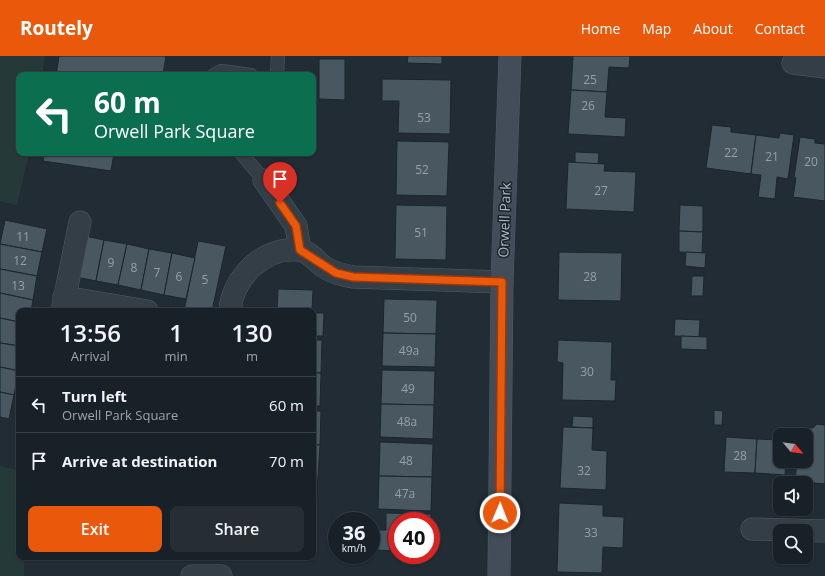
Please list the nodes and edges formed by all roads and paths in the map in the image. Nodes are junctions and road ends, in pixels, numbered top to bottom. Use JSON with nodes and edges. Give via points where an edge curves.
{"nodes":[{"id":1,"x":278,"y":56,"type":"edge"},
{"id":2,"x":510,"y":56,"type":"edge"},
{"id":3,"x":792,"y":63,"type":"dead end"},
{"id":4,"x":825,"y":67,"type":"edge"},
{"id":5,"x":277,"y":72,"type":"edge"},
{"id":6,"x":244,"y":156,"type":"edge"},
{"id":7,"x":264,"y":180,"type":"joint"},
{"id":8,"x":80,"y":222,"type":"dead end"},
{"id":9,"x":300,"y":250,"type":"junction"},
{"id":10,"x":502,"y":282,"type":"junction"},
{"id":11,"x":63,"y":304,"type":"edge"},
{"id":12,"x":111,"y":308,"type":"edge"},
{"id":13,"x":230,"y":308,"type":"edge"},
{"id":14,"x":752,"y":529,"type":"dead end"},
{"id":15,"x":825,"y":531,"type":"edge"},
{"id":16,"x":192,"y":576,"type":"edge"},
{"id":17,"x":222,"y":576,"type":"edge"},
{"id":18,"x":499,"y":576,"type":"edge"}],
"edges":[{"from":1,"to":5,"type":"lane"},
{"from":2,"to":10,"type":"street","name":"Orwell Park"},
{"from":3,"to":4,"type":"street"},
{"from":6,"to":7,"type":"lane"},
{"from":7,"to":9,"type":"street","via":[[296,226]]},
{"from":8,"to":11,"type":"street"},
{"from":9,"to":10,"type":"street","via":[[336,273],[353,277]]},
{"from":9,"to":13,"type":"street","via":[[282,251],[257,263],[243,276]]},
{"from":10,"to":18,"type":"street","name":"Orwell Park"},
{"from":11,"to":12,"type":"street"},
{"from":14,"to":15,"type":"street"},
{"from":16,"to":17,"type":"street"}]}
